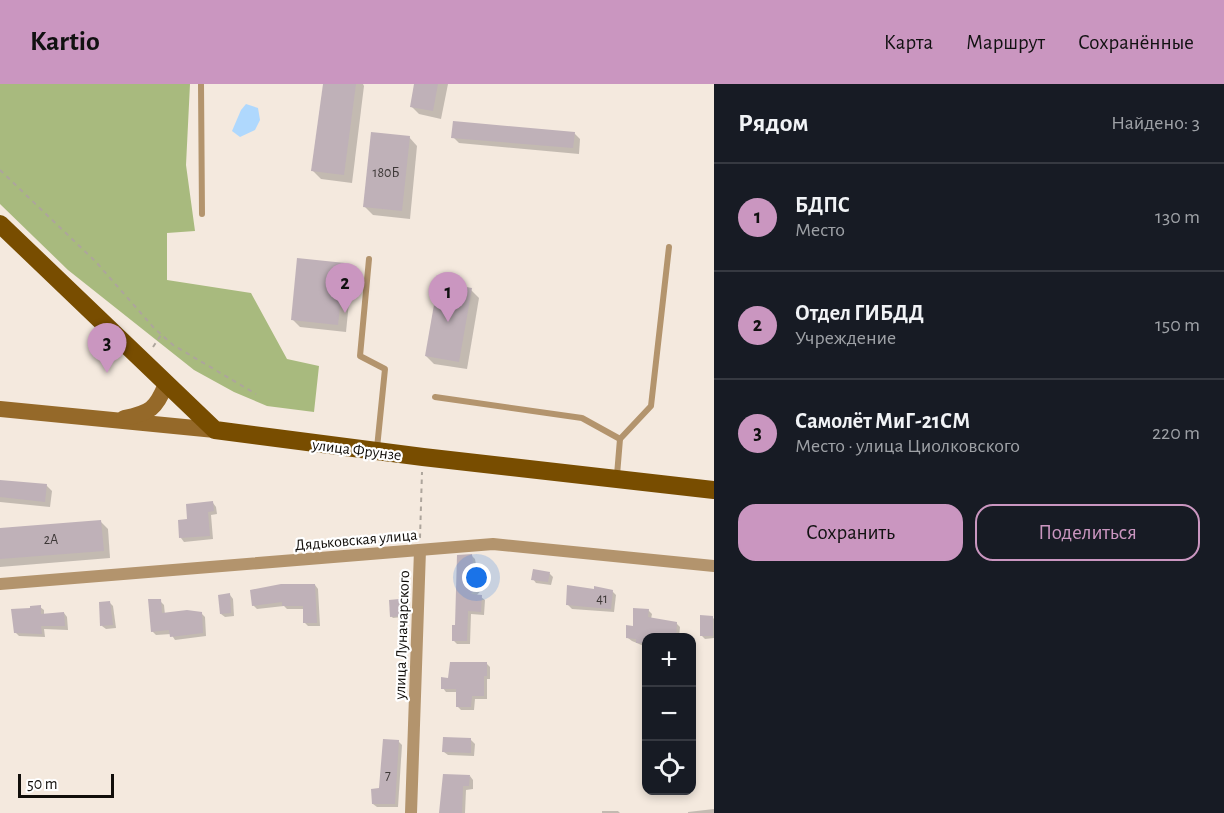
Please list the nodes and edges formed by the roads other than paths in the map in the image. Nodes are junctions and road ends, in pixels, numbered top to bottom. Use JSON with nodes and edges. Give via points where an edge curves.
{"nodes":[{"id":1,"x":201,"y":84,"type":"edge"},
{"id":2,"x":202,"y":214,"type":"dead end"},
{"id":3,"x":0,"y":224,"type":"edge"},
{"id":4,"x":669,"y":248,"type":"dead end"},
{"id":5,"x":369,"y":259,"type":"dead end"},
{"id":6,"x":166,"y":384,"type":"junction"},
{"id":7,"x":435,"y":397,"type":"dead end"},
{"id":8,"x":0,"y":409,"type":"edge"},
{"id":9,"x":111,"y":421,"type":"junction"},
{"id":10,"x":215,"y":430,"type":"junction"},
{"id":11,"x":620,"y":439,"type":"junction"},
{"id":12,"x":377,"y":451,"type":"junction"},
{"id":13,"x":616,"y":479,"type":"junction"},
{"id":14,"x":714,"y":490,"type":"edge"},
{"id":15,"x":420,"y":550,"type":"junction"},
{"id":16,"x":714,"y":566,"type":"edge"},
{"id":17,"x":0,"y":584,"type":"edge"},
{"id":18,"x":411,"y":813,"type":"edge"}],
"edges":[{"from":1,"to":2,"type":"lane"},
{"from":3,"to":6,"type":"main road"},
{"from":4,"to":11,"type":"lane","via":[[651,406]]},
{"from":5,"to":12,"type":"lane","via":[[360,356],[385,369]]},
{"from":6,"to":9,"type":"main road","via":[[153,409]]},
{"from":6,"to":10,"type":"main road"},
{"from":7,"to":11,"type":"lane","via":[[582,418]]},
{"from":8,"to":9,"type":"main road","name":"улица Фрунзе"},
{"from":9,"to":10,"type":"main road","name":"улица Фрунзе"},
{"from":10,"to":12,"type":"main road","name":"улица Фрунзе"},
{"from":11,"to":13,"type":"lane"},
{"from":12,"to":13,"type":"main road","name":"улица Фрунзе"},
{"from":13,"to":14,"type":"main road","name":"улица Фрунзе"},
{"from":15,"to":16,"type":"street","name":"Дядьковская улица","via":[[493,544]]},
{"from":15,"to":17,"type":"street","name":"Дядьковская улица"},
{"from":15,"to":18,"type":"street","name":"улица Луначарского"}]}
